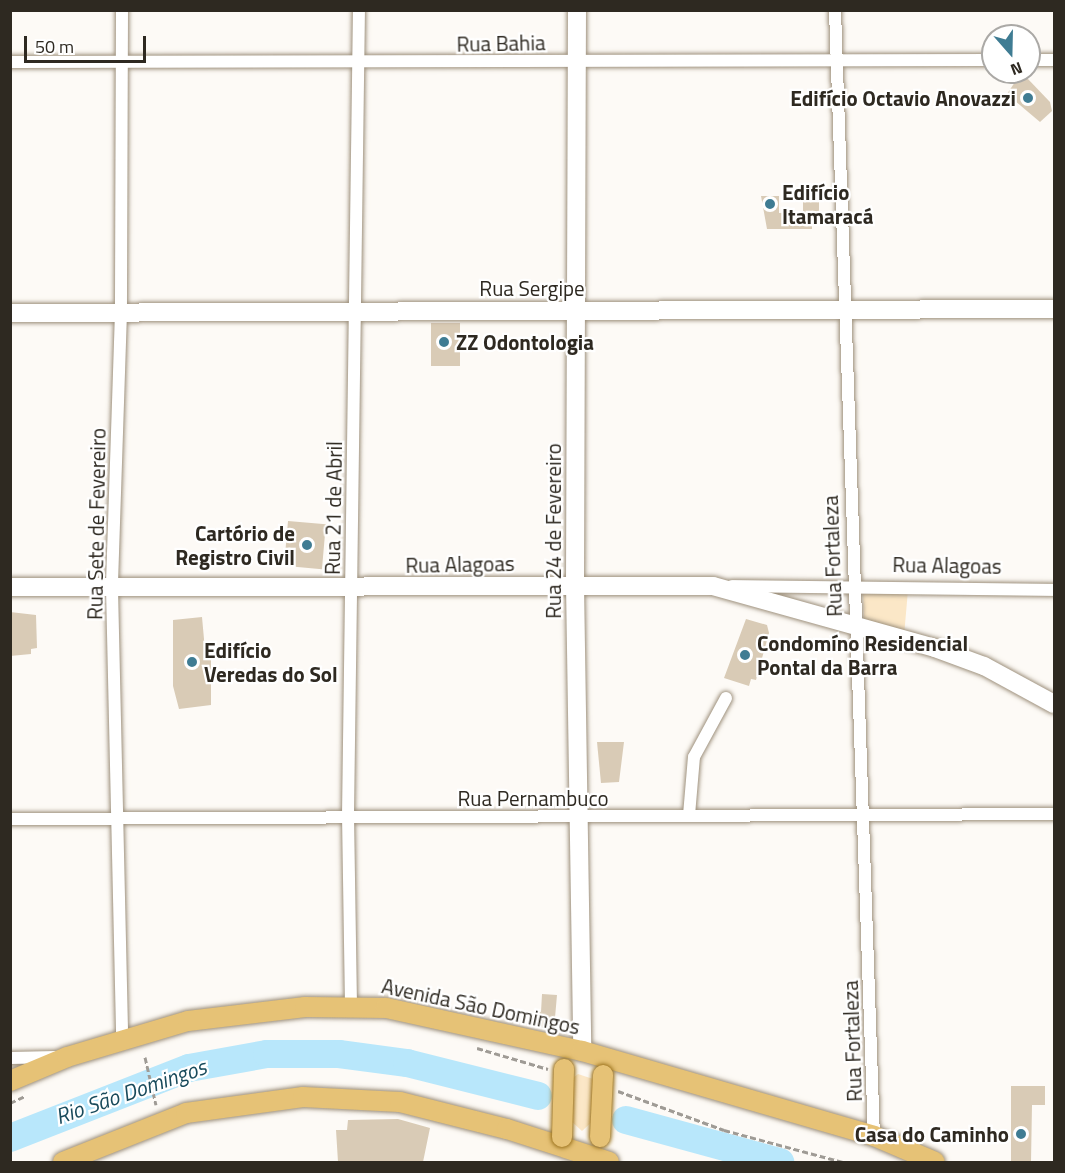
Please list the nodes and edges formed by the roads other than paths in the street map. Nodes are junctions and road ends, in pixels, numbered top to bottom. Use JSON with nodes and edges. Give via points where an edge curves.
{"nodes":[{"id":1,"x":122,"y":10,"type":"edge"},
{"id":2,"x":359,"y":10,"type":"edge"},
{"id":3,"x":576,"y":10,"type":"edge"},
{"id":4,"x":835,"y":10,"type":"edge"},
{"id":5,"x":836,"y":60,"type":"junction"},
{"id":6,"x":981,"y":60,"type":"edge"},
{"id":7,"x":122,"y":61,"type":"junction"},
{"id":8,"x":576,"y":61,"type":"junction"},
{"id":9,"x":10,"y":62,"type":"edge"},
{"id":10,"x":359,"y":65,"type":"junction"},
{"id":11,"x":1054,"y":309,"type":"edge"},
{"id":12,"x":844,"y":310,"type":"junction"},
{"id":13,"x":355,"y":311,"type":"junction"},
{"id":14,"x":578,"y":311,"type":"junction"},
{"id":15,"x":121,"y":312,"type":"junction"},
{"id":16,"x":10,"y":313,"type":"edge"},
{"id":17,"x":575,"y":585,"type":"junction"},
{"id":18,"x":713,"y":586,"type":"junction"},
{"id":19,"x":852,"y":586,"type":"junction"},
{"id":20,"x":10,"y":587,"type":"edge"},
{"id":21,"x":351,"y":588,"type":"junction"},
{"id":22,"x":112,"y":589,"type":"junction"},
{"id":23,"x":1054,"y":590,"type":"edge"},
{"id":24,"x":854,"y":624,"type":"junction"},
{"id":25,"x":726,"y":698,"type":"dead end"},
{"id":26,"x":1054,"y":704,"type":"edge"},
{"id":27,"x":1054,"y":814,"type":"edge"},
{"id":28,"x":348,"y":815,"type":"junction"},
{"id":29,"x":689,"y":815,"type":"junction"},
{"id":30,"x":866,"y":816,"type":"junction"},
{"id":31,"x":10,"y":819,"type":"edge"},
{"id":32,"x":114,"y":819,"type":"junction"},
{"id":33,"x":577,"y":819,"type":"junction"},
{"id":34,"x":351,"y":1006,"type":"junction"},
{"id":35,"x":122,"y":1038,"type":"junction"},
{"id":36,"x":574,"y":1050,"type":"junction"},
{"id":37,"x":67,"y":1057,"type":"junction"},
{"id":38,"x":10,"y":1058,"type":"edge"},
{"id":39,"x":604,"y":1073,"type":"junction"},
{"id":40,"x":10,"y":1081,"type":"edge"},
{"id":41,"x":874,"y":1136,"type":"junction"},
{"id":42,"x":561,"y":1141,"type":"junction"},
{"id":43,"x":604,"y":1161,"type":"edge"},
{"id":44,"x":63,"y":1162,"type":"edge"},
{"id":45,"x":935,"y":1162,"type":"edge"}],
"edges":[{"from":1,"to":7,"type":"street","name":"Rua Sete de Fevereiro"},
{"from":2,"to":10,"type":"street","name":"Rua 21 de Abril"},
{"from":3,"to":8,"type":"street","name":"Rua 24 de Fevereiro"},
{"from":4,"to":5,"type":"street","name":"Rua Fortaleza"},
{"from":5,"to":6,"type":"street","name":"Rua Bahia"},
{"from":5,"to":8,"type":"street","name":"Rua Bahia"},
{"from":5,"to":12,"type":"street","name":"Rua Fortaleza"},
{"from":7,"to":9,"type":"street","name":"Rua Bahia"},
{"from":7,"to":10,"type":"street","name":"Rua Bahia"},
{"from":7,"to":15,"type":"street","name":"Rua Sete de Fevereiro"},
{"from":8,"to":10,"type":"street","name":"Rua Bahia"},
{"from":8,"to":14,"type":"street","name":"Rua 24 de Fevereiro"},
{"from":10,"to":13,"type":"street","name":"Rua 21 de Abril"},
{"from":11,"to":12,"type":"street","name":"Rua Sergipe"},
{"from":12,"to":14,"type":"street","name":"Rua Sergipe"},
{"from":12,"to":19,"type":"street","name":"Rua Fortaleza"},
{"from":13,"to":14,"type":"street","name":"Rua Sergipe"},
{"from":13,"to":15,"type":"street","name":"Rua Sergipe"},
{"from":13,"to":21,"type":"street","name":"Rua 21 de Abril"},
{"from":14,"to":17,"type":"street","name":"Rua 24 de Fevereiro"},
{"from":15,"to":16,"type":"street","name":"Rua Sergipe"},
{"from":15,"to":22,"type":"street","name":"Rua Sete de Fevereiro"},
{"from":17,"to":18,"type":"street","name":"Rua Alagoas"},
{"from":17,"to":21,"type":"street","name":"Rua Alagoas"},
{"from":17,"to":33,"type":"street","name":"Rua 24 de Fevereiro"},
{"from":18,"to":19,"type":"street","name":"Rua Alagoas"},
{"from":18,"to":24,"type":"street"},
{"from":19,"to":23,"type":"street","name":"Rua Alagoas"},
{"from":19,"to":24,"type":"street","name":"Rua Fortaleza"},
{"from":20,"to":22,"type":"street","name":"Rua Alagoas"},
{"from":21,"to":22,"type":"street","name":"Rua Alagoas"},
{"from":21,"to":28,"type":"street","name":"Rua 21 de Abril"},
{"from":22,"to":32,"type":"street","name":"Rua Sete de Fevereiro"},
{"from":24,"to":26,"type":"street","via":[[984,666]]},
{"from":24,"to":30,"type":"street","name":"Rua Fortaleza"},
{"from":25,"to":29,"type":"street","via":[[694,757]]},
{"from":27,"to":30,"type":"street","name":"Rua Pernambuco"},
{"from":28,"to":32,"type":"street","name":"Rua Pernambuco"},
{"from":28,"to":33,"type":"street","name":"Rua Pernambuco"},
{"from":28,"to":34,"type":"street","name":"Rua 21 de Abril"},
{"from":29,"to":30,"type":"street","name":"Rua Pernambuco"},
{"from":29,"to":33,"type":"street","name":"Rua Pernambuco"},
{"from":30,"to":41,"type":"street","name":"Rua Fortaleza"},
{"from":31,"to":32,"type":"street","name":"Rua Pernambuco"},
{"from":32,"to":35,"type":"street","name":"Rua Sete de Fevereiro"},
{"from":33,"to":36,"type":"street","name":"Rua 24 de Fevereiro"},
{"from":34,"to":35,"type":"main road","name":"Avenida São Domingos","via":[[254,1011]]},
{"from":34,"to":36,"type":"main road","name":"Avenida São Domingos","via":[[435,1016]]},
{"from":35,"to":37,"type":"main road","name":"Avenida São Domingos"},
{"from":36,"to":39,"type":"main road","name":"Avenida São Domingos"},
{"from":36,"to":42,"type":"main road","bridge":true,"via":[[561,1070]]},
{"from":37,"to":38,"type":"street"},
{"from":37,"to":40,"type":"main road","name":"Avenida São Domingos"},
{"from":39,"to":41,"type":"main road","name":"Avenida São Domingos"},
{"from":39,"to":43,"type":"main road","bridge":true,"via":[[600,1137]]},
{"from":41,"to":45,"type":"main road","name":"Avenida São Domingos"},
{"from":42,"to":43,"type":"main road"},
{"from":42,"to":44,"type":"main road","via":[[400,1102],[303,1097],[186,1113]]}]}
